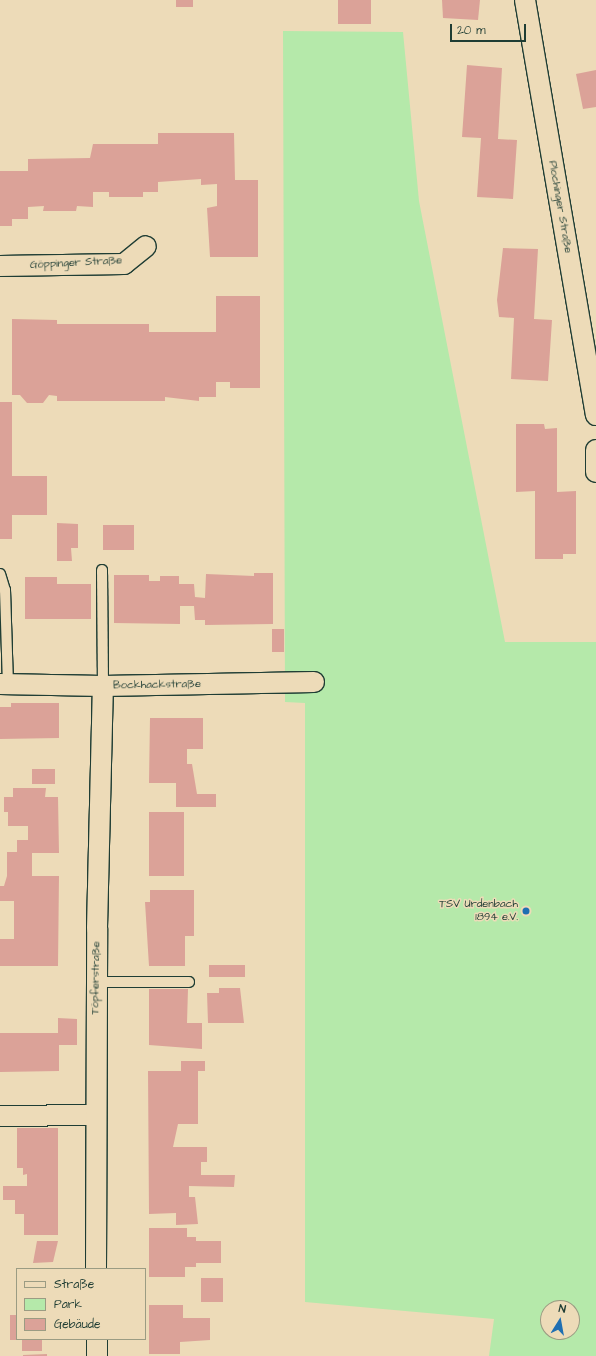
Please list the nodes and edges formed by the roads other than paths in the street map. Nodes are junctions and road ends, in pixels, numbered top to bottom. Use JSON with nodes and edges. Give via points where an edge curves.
{"nodes":[{"id":1,"x":524,"y":0,"type":"edge"},
{"id":2,"x":146,"y":246,"type":"dead end"},
{"id":3,"x":0,"y":266,"type":"edge"},
{"id":4,"x":596,"y":415,"type":"edge"},
{"id":5,"x":596,"y":450,"type":"edge"},
{"id":6,"x":596,"y":472,"type":"edge"},
{"id":7,"x":102,"y":570,"type":"dead end"},
{"id":8,"x":0,"y":574,"type":"edge"},
{"id":9,"x":314,"y":682,"type":"dead end"},
{"id":10,"x":4,"y":684,"type":"edge"},
{"id":11,"x":103,"y":686,"type":"junction"},
{"id":12,"x":96,"y":982,"type":"junction"},
{"id":13,"x":189,"y":982,"type":"dead end"},
{"id":14,"x":94,"y":1115,"type":"junction"},
{"id":15,"x":0,"y":1116,"type":"edge"},
{"id":16,"x":96,"y":1268,"type":"edge"},
{"id":17,"x":97,"y":1340,"type":"edge"},
{"id":18,"x":97,"y":1356,"type":"edge"}],
"edges":[{"from":1,"to":4,"type":"street","name":"Plochinger Straße"},
{"from":2,"to":3,"type":"street","name":"Göppinger Straße","via":[[124,264]]},
{"from":5,"to":6,"type":"street"},
{"from":7,"to":11,"type":"lane"},
{"from":8,"to":10,"type":"lane","via":[[6,590]]},
{"from":9,"to":11,"type":"street","name":"Bockhackstraße"},
{"from":10,"to":11,"type":"street","name":"Bockhackstraße"},
{"from":11,"to":12,"type":"street","name":"Töpferstraße"},
{"from":12,"to":13,"type":"lane"},
{"from":12,"to":14,"type":"street","name":"Töpferstraße"},
{"from":14,"to":15,"type":"street"},
{"from":14,"to":16,"type":"street","name":"Töpferstraße"},
{"from":17,"to":18,"type":"street"}]}
